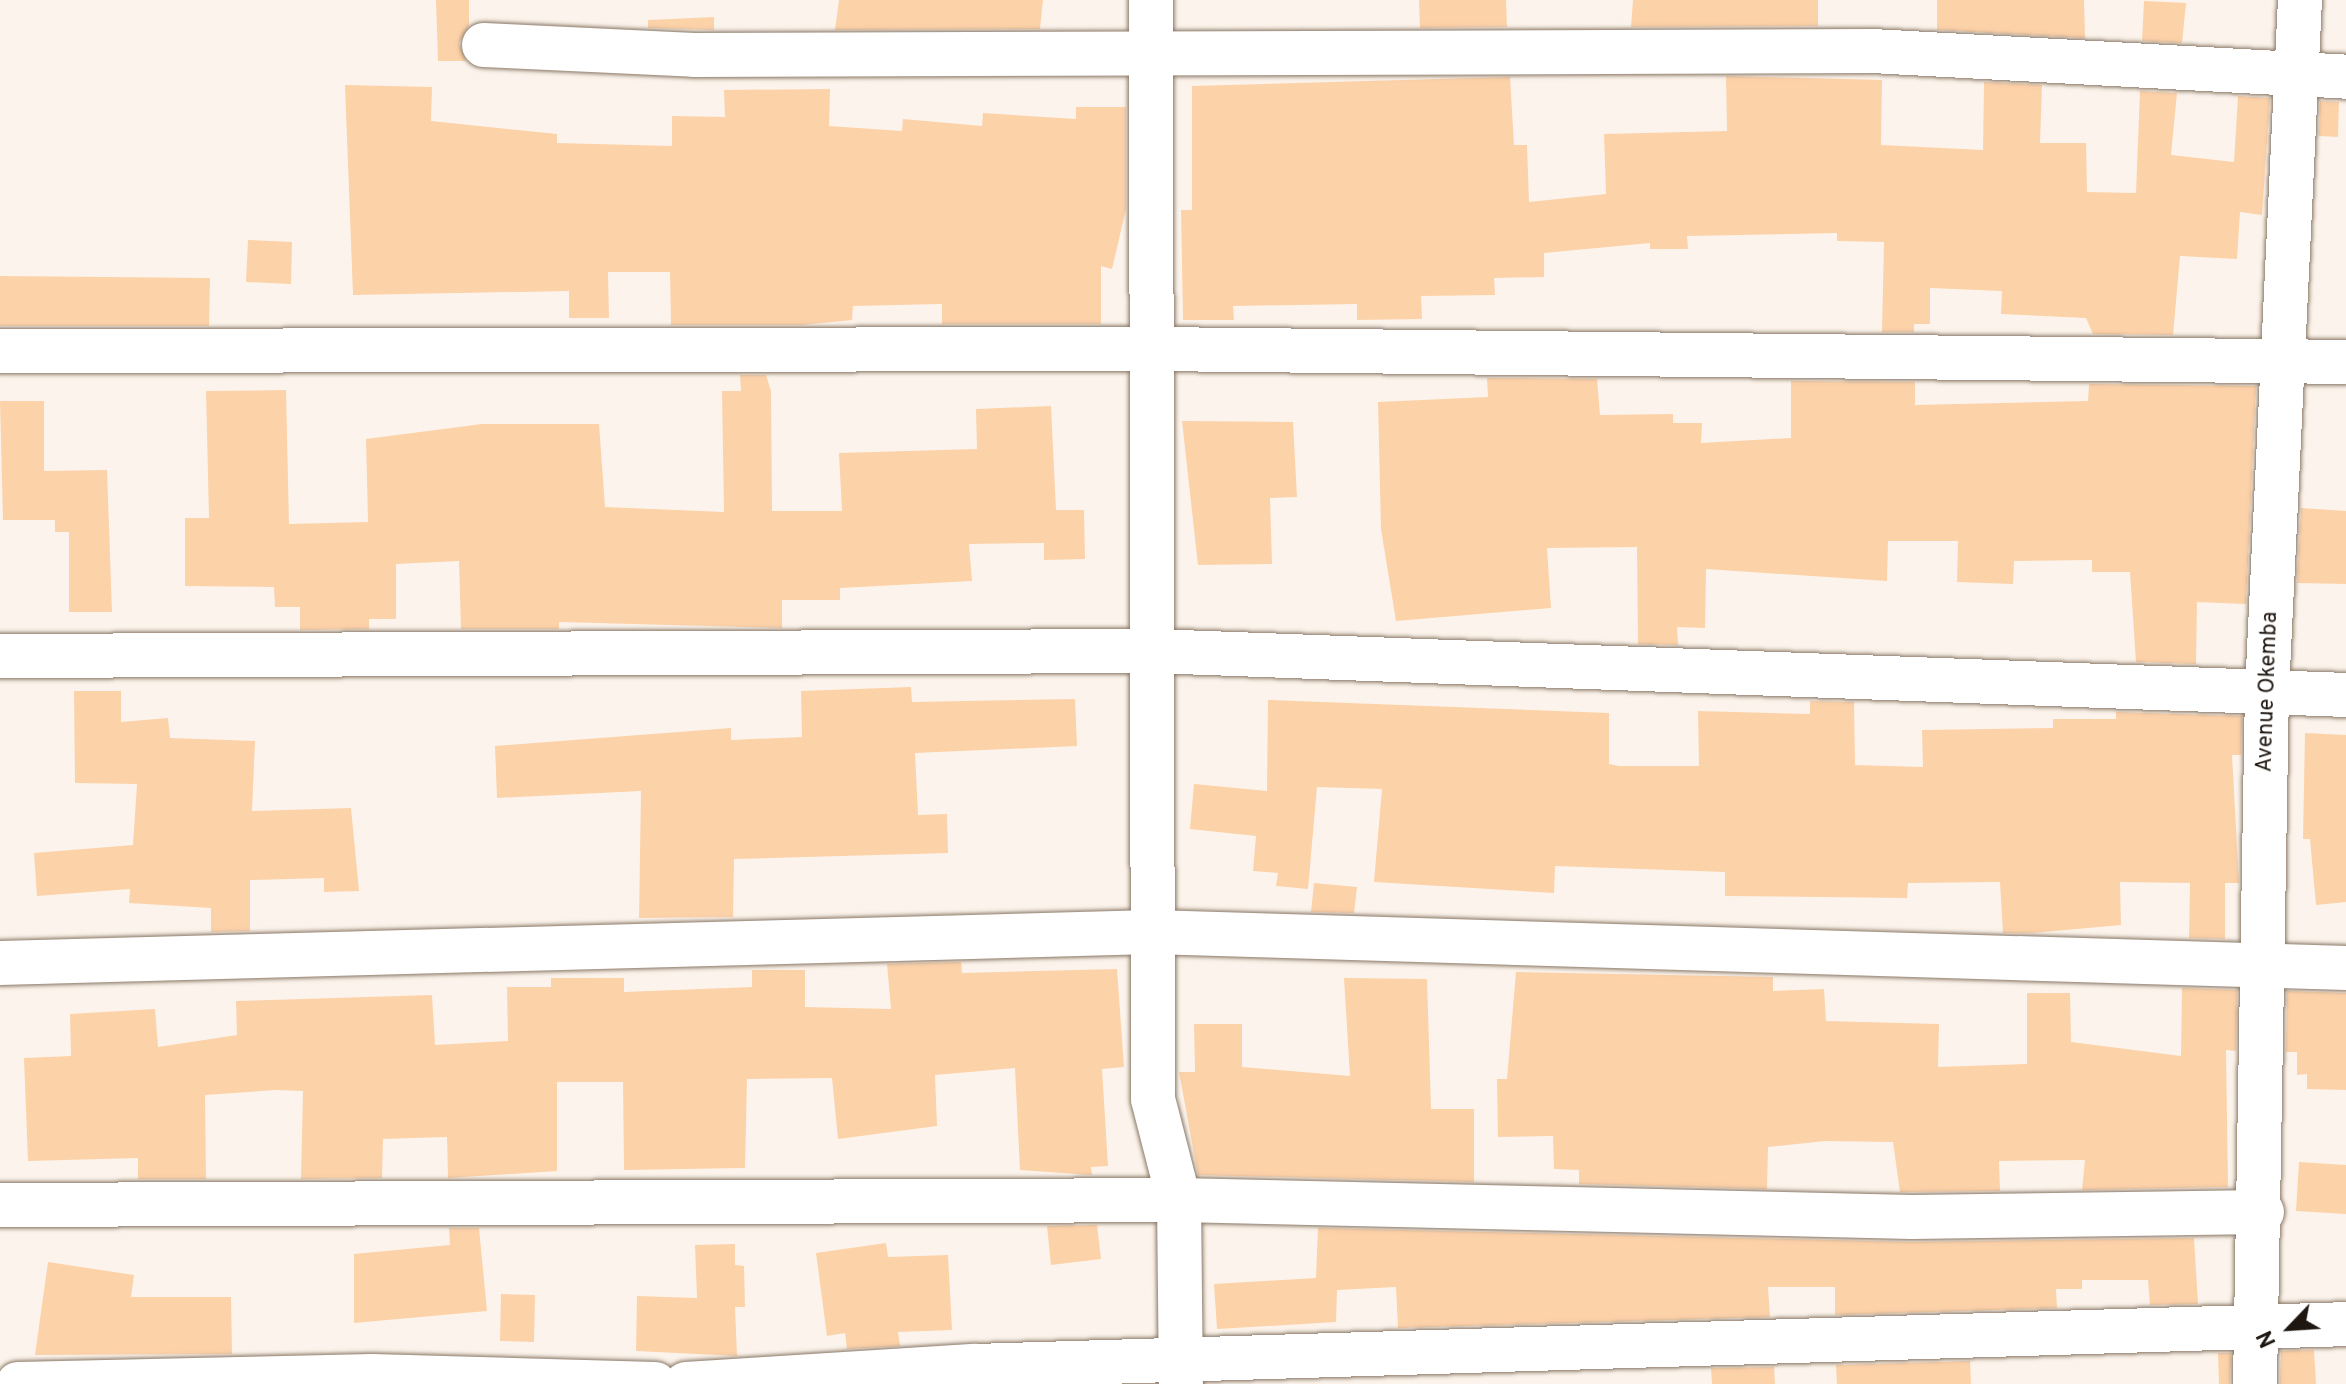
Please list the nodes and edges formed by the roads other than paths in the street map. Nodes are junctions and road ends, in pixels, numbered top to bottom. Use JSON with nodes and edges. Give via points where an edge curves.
{"nodes":[{"id":1,"x":1151,"y":0,"type":"edge"},
{"id":2,"x":2300,"y":0,"type":"edge"},
{"id":3,"x":484,"y":45,"type":"dead end"},
{"id":4,"x":1151,"y":52,"type":"junction"},
{"id":5,"x":2297,"y":72,"type":"junction"},
{"id":6,"x":2346,"y":77,"type":"edge"},
{"id":7,"x":1151,"y":349,"type":"junction"},
{"id":8,"x":0,"y":351,"type":"edge"},
{"id":9,"x":2281,"y":357,"type":"junction"},
{"id":10,"x":2346,"y":362,"type":"edge"},
{"id":11,"x":1153,"y":651,"type":"junction"},
{"id":12,"x":0,"y":656,"type":"edge"},
{"id":13,"x":2267,"y":691,"type":"junction"},
{"id":14,"x":2346,"y":695,"type":"edge"},
{"id":15,"x":1152,"y":932,"type":"junction"},
{"id":16,"x":0,"y":963,"type":"edge"},
{"id":17,"x":2260,"y":963,"type":"junction"},
{"id":18,"x":2346,"y":968,"type":"edge"},
{"id":19,"x":1179,"y":1200,"type":"junction"},
{"id":20,"x":0,"y":1205,"type":"edge"},
{"id":21,"x":2262,"y":1212,"type":"junction"},
{"id":22,"x":2255,"y":1324,"type":"junction"},
{"id":23,"x":2346,"y":1324,"type":"edge"},
{"id":24,"x":1181,"y":1374,"type":"edge"},
{"id":25,"x":18,"y":1384,"type":"edge"},
{"id":26,"x":655,"y":1384,"type":"edge"},
{"id":27,"x":686,"y":1384,"type":"edge"},
{"id":28,"x":2255,"y":1384,"type":"edge"}],
"edges":[{"from":1,"to":4,"type":"street"},
{"from":2,"to":5,"type":"street","name":"Avenue Okemba"},
{"from":3,"to":4,"type":"street","via":[[694,55]]},
{"from":4,"to":5,"type":"street","via":[[1872,51]]},
{"from":4,"to":7,"type":"street"},
{"from":5,"to":6,"type":"street"},
{"from":5,"to":9,"type":"street","name":"Avenue Okemba"},
{"from":7,"to":8,"type":"street"},
{"from":7,"to":9,"type":"street"},
{"from":7,"to":11,"type":"street"},
{"from":9,"to":10,"type":"street"},
{"from":9,"to":13,"type":"street","name":"Avenue Okemba"},
{"from":11,"to":12,"type":"street"},
{"from":11,"to":13,"type":"street"},
{"from":11,"to":15,"type":"street"},
{"from":13,"to":14,"type":"street"},
{"from":13,"to":17,"type":"street","name":"Avenue Okemba"},
{"from":15,"to":16,"type":"street"},
{"from":15,"to":17,"type":"street"},
{"from":15,"to":19,"type":"street","via":[[1153,1099]]},
{"from":17,"to":18,"type":"street"},
{"from":17,"to":21,"type":"street","name":"Avenue Okemba"},
{"from":19,"to":20,"type":"street"},
{"from":19,"to":21,"type":"street","via":[[1912,1217]]},
{"from":19,"to":24,"type":"street"},
{"from":21,"to":22,"type":"street","name":"Avenue Okemba"},
{"from":22,"to":23,"type":"street"},
{"from":22,"to":24,"type":"street"},
{"from":22,"to":28,"type":"street","name":"Avenue Okemba"},
{"from":24,"to":27,"type":"street","via":[[975,1366]]},
{"from":25,"to":26,"type":"street","via":[[372,1376]]}]}
